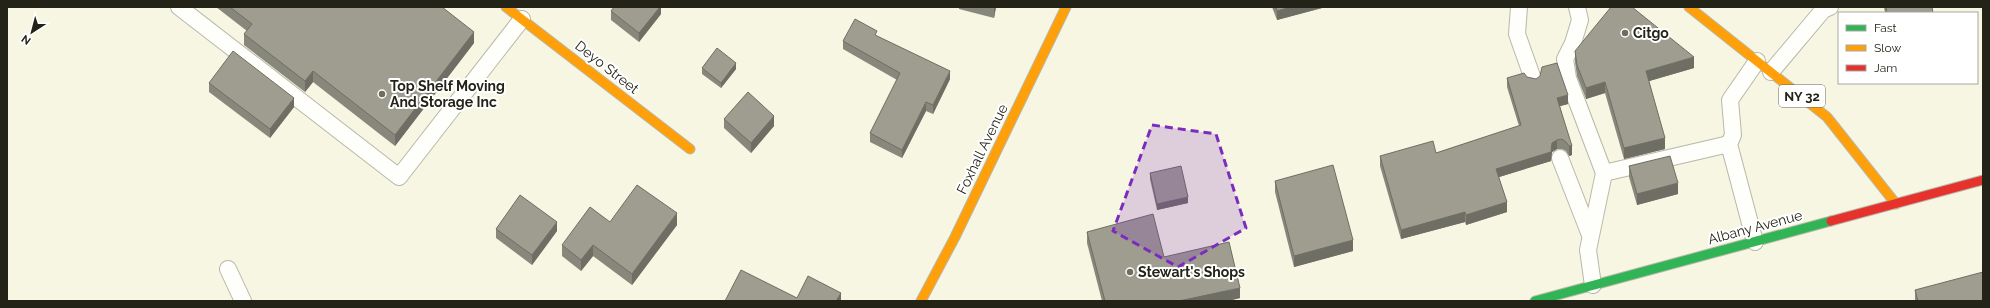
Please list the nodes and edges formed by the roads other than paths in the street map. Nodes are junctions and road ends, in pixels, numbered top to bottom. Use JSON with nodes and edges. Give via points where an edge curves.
{"nodes":[{"id":1,"x":179,"y":7,"type":"edge"},
{"id":2,"x":506,"y":7,"type":"edge"},
{"id":3,"x":1066,"y":7,"type":"edge"},
{"id":4,"x":1519,"y":7,"type":"edge"},
{"id":5,"x":1577,"y":7,"type":"edge"},
{"id":6,"x":1689,"y":7,"type":"edge"},
{"id":7,"x":1830,"y":7,"type":"edge"},
{"id":8,"x":522,"y":19,"type":"junction"},
{"id":9,"x":1757,"y":61,"type":"junction"},
{"id":10,"x":1771,"y":72,"type":"junction"},
{"id":11,"x":1533,"y":79,"type":"edge"},
{"id":12,"x":1729,"y":144,"type":"junction"},
{"id":13,"x":690,"y":149,"type":"dead end"},
{"id":14,"x":1560,"y":158,"type":"dead end"},
{"id":15,"x":1604,"y":173,"type":"junction"},
{"id":16,"x":1983,"y":180,"type":"edge"},
{"id":17,"x":1896,"y":204,"type":"junction"},
{"id":18,"x":1590,"y":234,"type":"junction"},
{"id":19,"x":1755,"y":242,"type":"junction"},
{"id":20,"x":228,"y":269,"type":"dead end"},
{"id":21,"x":1593,"y":285,"type":"junction"},
{"id":22,"x":243,"y":301,"type":"edge"},
{"id":23,"x":921,"y":301,"type":"edge"},
{"id":24,"x":1535,"y":301,"type":"edge"}],
"edges":[{"from":1,"to":8,"type":"lane","via":[[399,177]]},
{"from":2,"to":8,"type":"main road","name":"Deyo Street"},
{"from":3,"to":23,"type":"main road","name":"Foxhall Avenue"},
{"from":4,"to":11,"type":"lane","via":[[1517,34]]},
{"from":5,"to":15,"type":"lane","via":[[1580,20],[1573,44],[1565,58],[1568,78]]},
{"from":6,"to":9,"type":"main road","number":"NY 32"},
{"from":7,"to":10,"type":"lane","via":[[1823,10]]},
{"from":8,"to":13,"type":"main road","name":"Deyo Street"},
{"from":9,"to":10,"type":"main road","number":"NY 32"},
{"from":9,"to":12,"type":"lane","via":[[1730,100],[1733,135]]},
{"from":10,"to":17,"type":"main road","number":"NY 32","via":[[1827,117]]},
{"from":12,"to":15,"type":"lane"},
{"from":12,"to":19,"type":"lane"},
{"from":14,"to":18,"type":"lane"},
{"from":15,"to":18,"type":"lane"},
{"from":16,"to":17,"type":"main road","name":"Albany Avenue"},
{"from":17,"to":19,"type":"main road","name":"Albany Avenue"},
{"from":18,"to":21,"type":"lane","via":[[1588,250]]},
{"from":19,"to":21,"type":"main road","name":"Albany Avenue"},
{"from":20,"to":22,"type":"lane"},
{"from":21,"to":24,"type":"main road","name":"Albany Avenue"}]}
